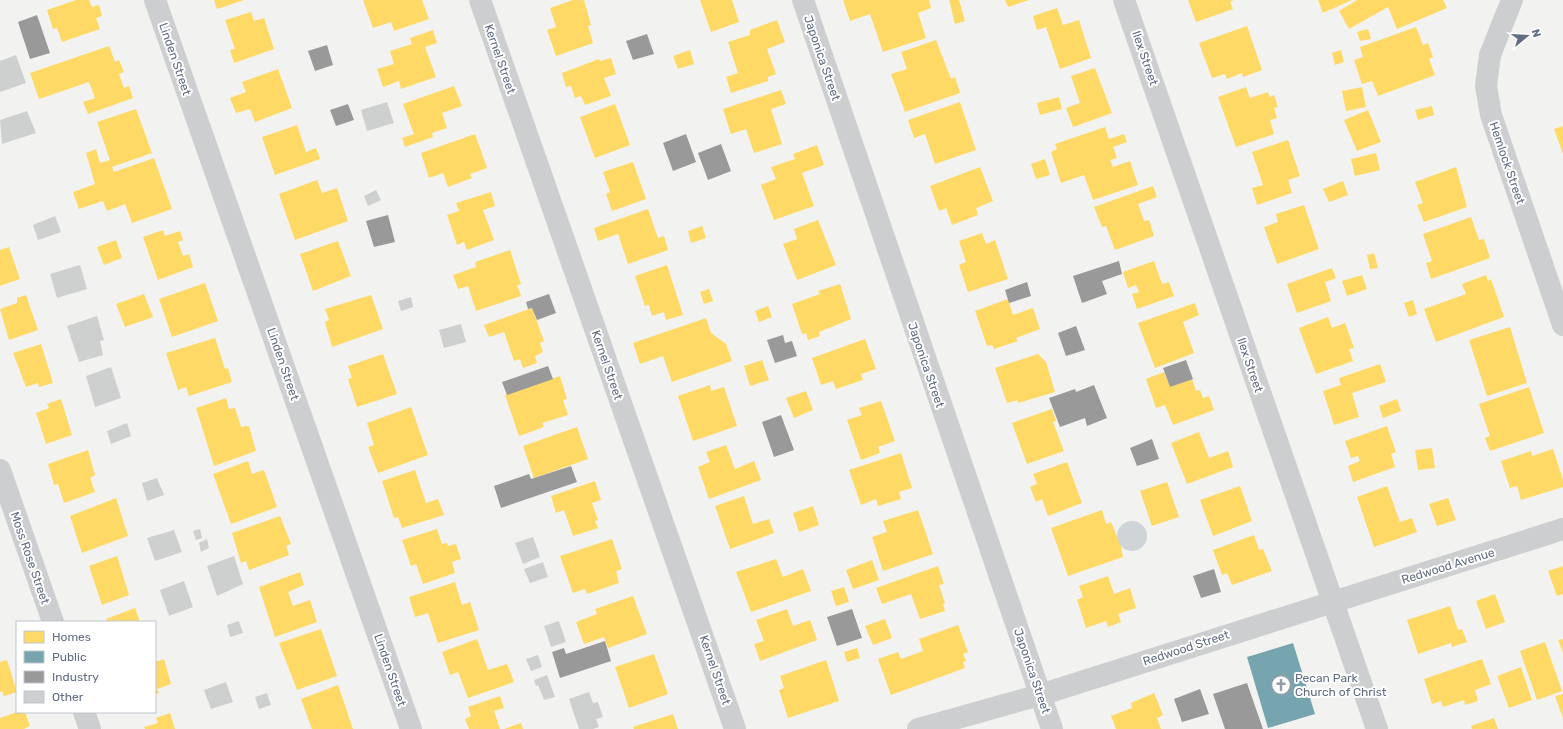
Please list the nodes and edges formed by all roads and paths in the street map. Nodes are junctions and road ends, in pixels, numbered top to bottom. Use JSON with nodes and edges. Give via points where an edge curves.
{"nodes":[{"id":1,"x":155,"y":0,"type":"edge"},
{"id":2,"x":480,"y":0,"type":"edge"},
{"id":3,"x":802,"y":0,"type":"edge"},
{"id":4,"x":1124,"y":0,"type":"edge"},
{"id":5,"x":1512,"y":0,"type":"edge"},
{"id":6,"x":1563,"y":325,"type":"edge"},
{"id":7,"x":0,"y":470,"type":"edge"},
{"id":8,"x":1563,"y":529,"type":"edge"},
{"id":9,"x":1332,"y":602,"type":"junction"},
{"id":10,"x":53,"y":621,"type":"edge"},
{"id":11,"x":1040,"y":695,"type":"junction"},
{"id":12,"x":84,"y":713,"type":"edge"},
{"id":13,"x":90,"y":729,"type":"edge"},
{"id":14,"x":411,"y":729,"type":"edge"},
{"id":15,"x":735,"y":729,"type":"edge"},
{"id":16,"x":918,"y":729,"type":"edge"},
{"id":17,"x":1052,"y":729,"type":"edge"},
{"id":18,"x":1377,"y":729,"type":"edge"}],
"edges":[{"from":1,"to":14,"type":"street","name":"Linden Street"},
{"from":2,"to":15,"type":"street","name":"Kernel Street"},
{"from":3,"to":11,"type":"street","name":"Japonica Street"},
{"from":4,"to":9,"type":"street","name":"Ilex Street"},
{"from":5,"to":6,"type":"street","name":"Hemlock Street","via":[[1490,55],[1486,86],[1497,135]]},
{"from":7,"to":10,"type":"street","name":"Moss Rose Street"},
{"from":8,"to":9,"type":"street","name":"Redwood Avenue"},
{"from":9,"to":11,"type":"street","name":"Redwood Street"},
{"from":9,"to":18,"type":"street","name":"Ilex Street"},
{"from":11,"to":16,"type":"street"},
{"from":11,"to":17,"type":"street","name":"Japonica Street"},
{"from":12,"to":13,"type":"street"}]}
